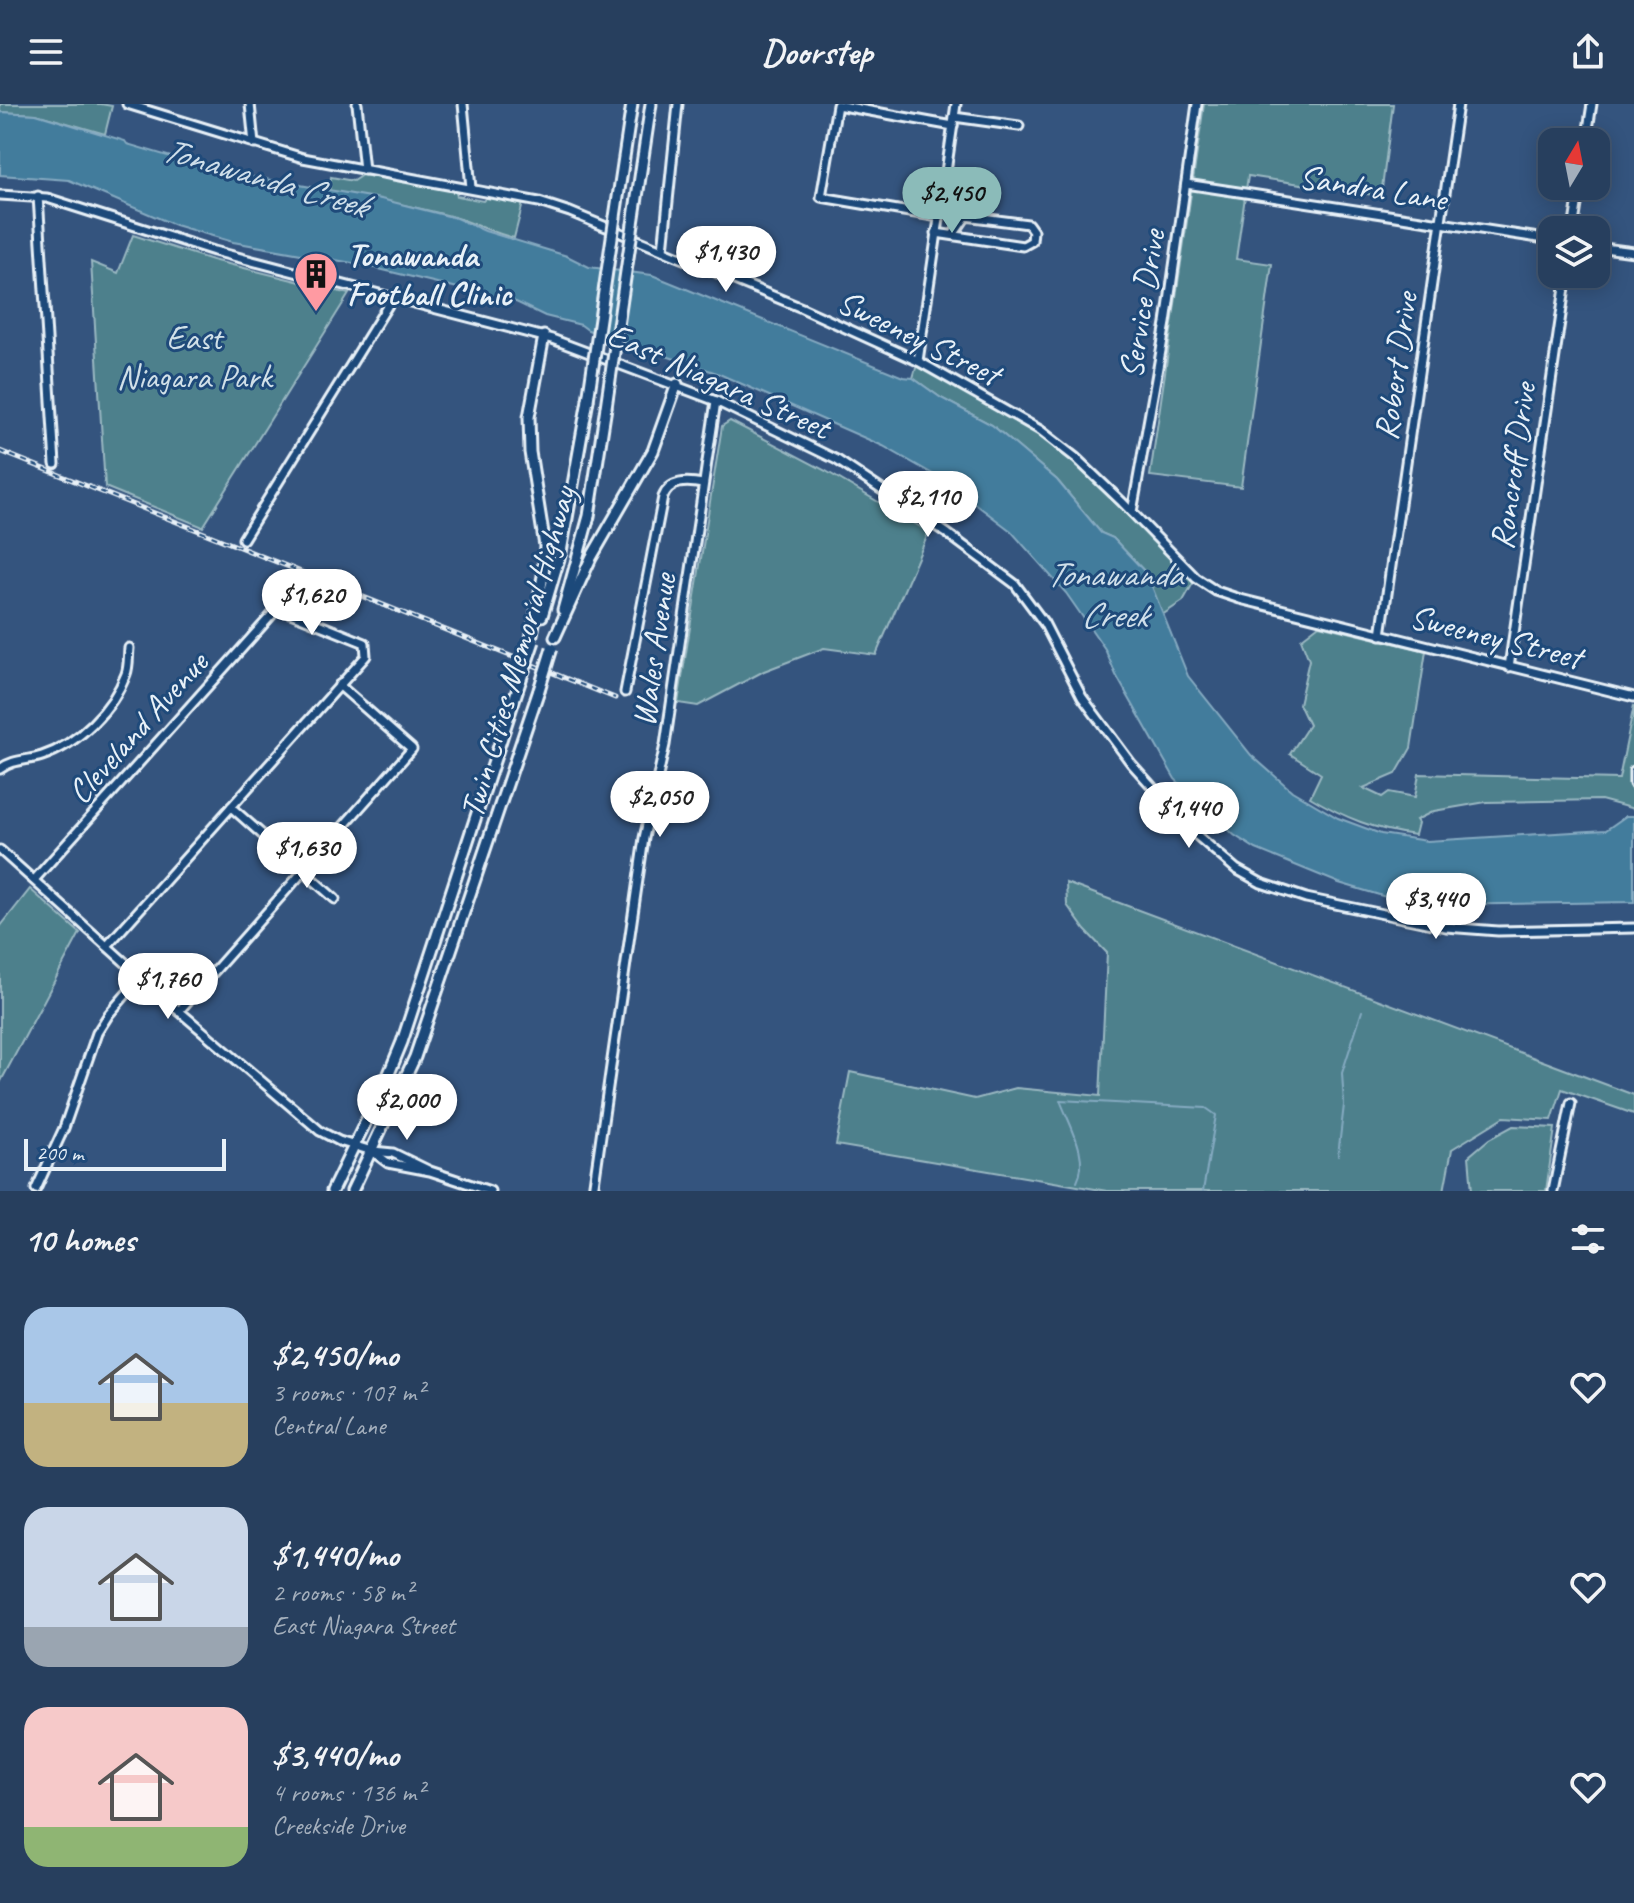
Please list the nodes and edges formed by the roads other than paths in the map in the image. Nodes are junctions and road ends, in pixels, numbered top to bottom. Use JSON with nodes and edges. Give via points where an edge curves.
{"nodes":[{"id":1,"x":130,"y":104,"type":"edge"},
{"id":2,"x":250,"y":104,"type":"edge"},
{"id":3,"x":357,"y":104,"type":"edge"},
{"id":4,"x":463,"y":104,"type":"edge"},
{"id":5,"x":632,"y":104,"type":"edge"},
{"id":6,"x":651,"y":104,"type":"edge"},
{"id":7,"x":678,"y":104,"type":"edge"},
{"id":8,"x":956,"y":104,"type":"edge"},
{"id":9,"x":1197,"y":104,"type":"edge"},
{"id":10,"x":1458,"y":104,"type":"edge"},
{"id":11,"x":1592,"y":104,"type":"edge"},
{"id":12,"x":954,"y":121,"type":"junction"},
{"id":13,"x":1019,"y":126,"type":"dead end"},
{"id":14,"x":1588,"y":128,"type":"edge"},
{"id":15,"x":254,"y":144,"type":"junction"},
{"id":16,"x":364,"y":170,"type":"junction"},
{"id":17,"x":1186,"y":184,"type":"junction"},
{"id":18,"x":471,"y":188,"type":"junction"},
{"id":19,"x":0,"y":195,"type":"edge"},
{"id":20,"x":38,"y":196,"type":"junction"},
{"id":21,"x":939,"y":217,"type":"junction"},
{"id":22,"x":1442,"y":224,"type":"junction"},
{"id":23,"x":936,"y":233,"type":"junction"},
{"id":24,"x":953,"y":235,"type":"junction"},
{"id":25,"x":1538,"y":238,"type":"edge"},
{"id":26,"x":1610,"y":249,"type":"edge"},
{"id":27,"x":663,"y":250,"type":"junction"},
{"id":28,"x":1634,"y":252,"type":"edge"},
{"id":29,"x":1565,"y":288,"type":"edge"},
{"id":30,"x":393,"y":297,"type":"junction"},
{"id":31,"x":544,"y":336,"type":"junction"},
{"id":32,"x":918,"y":361,"type":"junction"},
{"id":33,"x":677,"y":384,"type":"junction"},
{"id":34,"x":716,"y":401,"type":"junction"},
{"id":35,"x":55,"y":464,"type":"dead end"},
{"id":36,"x":703,"y":484,"type":"junction"},
{"id":37,"x":1132,"y":512,"type":"junction"},
{"id":38,"x":243,"y":539,"type":"dead end"},
{"id":39,"x":1381,"y":635,"type":"junction"},
{"id":40,"x":555,"y":637,"type":"junction"},
{"id":41,"x":532,"y":640,"type":"junction"},
{"id":42,"x":129,"y":648,"type":"dead end"},
{"id":43,"x":1509,"y":667,"type":"junction"},
{"id":44,"x":339,"y":685,"type":"junction"},
{"id":45,"x":625,"y":692,"type":"dead end"},
{"id":46,"x":1634,"y":697,"type":"edge"},
{"id":47,"x":0,"y":769,"type":"edge"},
{"id":48,"x":1634,"y":771,"type":"edge"},
{"id":49,"x":1634,"y":784,"type":"edge"},
{"id":50,"x":231,"y":807,"type":"junction"},
{"id":51,"x":0,"y":850,"type":"edge"},
{"id":52,"x":303,"y":871,"type":"junction"},
{"id":53,"x":34,"y":880,"type":"junction"},
{"id":54,"x":335,"y":899,"type":"dead end"},
{"id":55,"x":1634,"y":928,"type":"edge"},
{"id":56,"x":107,"y":946,"type":"junction"},
{"id":57,"x":141,"y":977,"type":"junction"},
{"id":58,"x":179,"y":1011,"type":"junction"},
{"id":59,"x":1571,"y":1103,"type":"dead end"},
{"id":60,"x":354,"y":1145,"type":"junction"},
{"id":61,"x":372,"y":1151,"type":"junction"},
{"id":62,"x":36,"y":1189,"type":"edge"},
{"id":63,"x":332,"y":1191,"type":"edge"},
{"id":64,"x":352,"y":1191,"type":"edge"},
{"id":65,"x":490,"y":1191,"type":"edge"},
{"id":66,"x":593,"y":1191,"type":"edge"},
{"id":67,"x":1553,"y":1191,"type":"edge"}],
"edges":[{"from":1,"to":15,"type":"street","name":"Sweeney Street"},
{"from":2,"to":15,"type":"street"},
{"from":3,"to":16,"type":"street"},
{"from":4,"to":18,"type":"street"},
{"from":5,"to":41,"type":"main road","name":"Twin Cities Memorial Highway","bridge":true,"via":[[561,552]]},
{"from":6,"to":40,"type":"main road","name":"Twin Cities Memorial Highway","bridge":true,"via":[[582,546]]},
{"from":7,"to":27,"type":"street"},
{"from":8,"to":12,"type":"street"},
{"from":9,"to":17,"type":"street","name":"Service Drive"},
{"from":10,"to":22,"type":"street","name":"Robert Drive"},
{"from":11,"to":14,"type":"street"},
{"from":12,"to":13,"type":"street"},
{"from":12,"to":21,"type":"street"},
{"from":12,"to":21,"type":"street","via":[[837,105],[821,197]]},
{"from":15,"to":16,"type":"street","name":"Sweeney Street"},
{"from":16,"to":18,"type":"street","name":"Sweeney Street"},
{"from":17,"to":22,"type":"street","name":"Sandra Lane"},
{"from":17,"to":37,"type":"street","name":"Service Drive"},
{"from":18,"to":27,"type":"street","name":"Sweeney Street","via":[[558,207]]},
{"from":19,"to":20,"type":"street","name":"East Niagara Street"},
{"from":20,"to":30,"type":"street","name":"East Niagara Street","via":[[214,251]]},
{"from":20,"to":35,"type":"street"},
{"from":21,"to":23,"type":"street"},
{"from":22,"to":25,"type":"street","name":"Sandra Lane"},
{"from":22,"to":39,"type":"street","name":"Robert Drive"},
{"from":23,"to":24,"type":"street"},
{"from":23,"to":32,"type":"street"},
{"from":24,"to":24,"type":"street","via":[[1023,246],[1032,241],[1033,231],[1028,224],[966,216]]},
{"from":26,"to":28,"type":"street"},
{"from":27,"to":32,"type":"street","name":"Sweeney Street"},
{"from":29,"to":43,"type":"street","name":"Roncroff Drive"},
{"from":30,"to":31,"type":"street","name":"East Niagara Street"},
{"from":30,"to":38,"type":"street"},
{"from":31,"to":33,"type":"street","name":"East Niagara Street"},
{"from":31,"to":41,"type":"main road","via":[[529,417],[545,546]]},
{"from":32,"to":37,"type":"street","name":"Sweeney Street","via":[[1040,430]]},
{"from":33,"to":34,"type":"street","name":"East Niagara Street"},
{"from":33,"to":40,"type":"main road","via":[[653,451],[591,558]]},
{"from":34,"to":36,"type":"street","name":"Wales Avenue"},
{"from":34,"to":55,"type":"street","name":"East Niagara Street","via":[[858,472],[1015,584],[1044,623],[1082,697],[1131,763],[1193,832],[1253,879],[1306,898],[1446,927]]},
{"from":36,"to":45,"type":"street","via":[[675,484],[663,497]]},
{"from":36,"to":66,"type":"street","name":"Wales Avenue"},
{"from":37,"to":39,"type":"street","name":"Sweeney Street","via":[[1196,578],[1216,591]]},
{"from":39,"to":43,"type":"street","name":"Sweeney Street"},
{"from":40,"to":61,"type":"main road","name":"Twin Cities Memorial Highway","bridge":true,"via":[[435,1003]]},
{"from":41,"to":60,"type":"main road","name":"Twin Cities Memorial Highway","bridge":true,"via":[[422,987]]},
{"from":42,"to":47,"type":"street","via":[[128,671],[118,691],[82,734],[43,756]]},
{"from":43,"to":46,"type":"street","name":"Sweeney Street"},
{"from":44,"to":50,"type":"street"},
{"from":44,"to":52,"type":"street","via":[[412,749]]},
{"from":44,"to":53,"type":"street","name":"Cleveland Avenue","via":[[366,656],[367,647],[361,640],[278,608]]},
{"from":48,"to":49,"type":"street"},
{"from":50,"to":52,"type":"street"},
{"from":50,"to":56,"type":"street"},
{"from":51,"to":53,"type":"street"},
{"from":52,"to":54,"type":"street"},
{"from":52,"to":58,"type":"street"},
{"from":53,"to":56,"type":"street"},
{"from":56,"to":57,"type":"street"},
{"from":57,"to":58,"type":"street"},
{"from":57,"to":62,"type":"street","via":[[97,1033]]},
{"from":58,"to":60,"type":"street","via":[[320,1131]]},
{"from":59,"to":67,"type":"street"},
{"from":60,"to":61,"type":"street"},
{"from":60,"to":63,"type":"main road","name":"Twin Cities Memorial Highway"},
{"from":61,"to":64,"type":"main road","name":"Twin Cities Memorial Highway"},
{"from":61,"to":65,"type":"street","via":[[393,1153]]}]}
